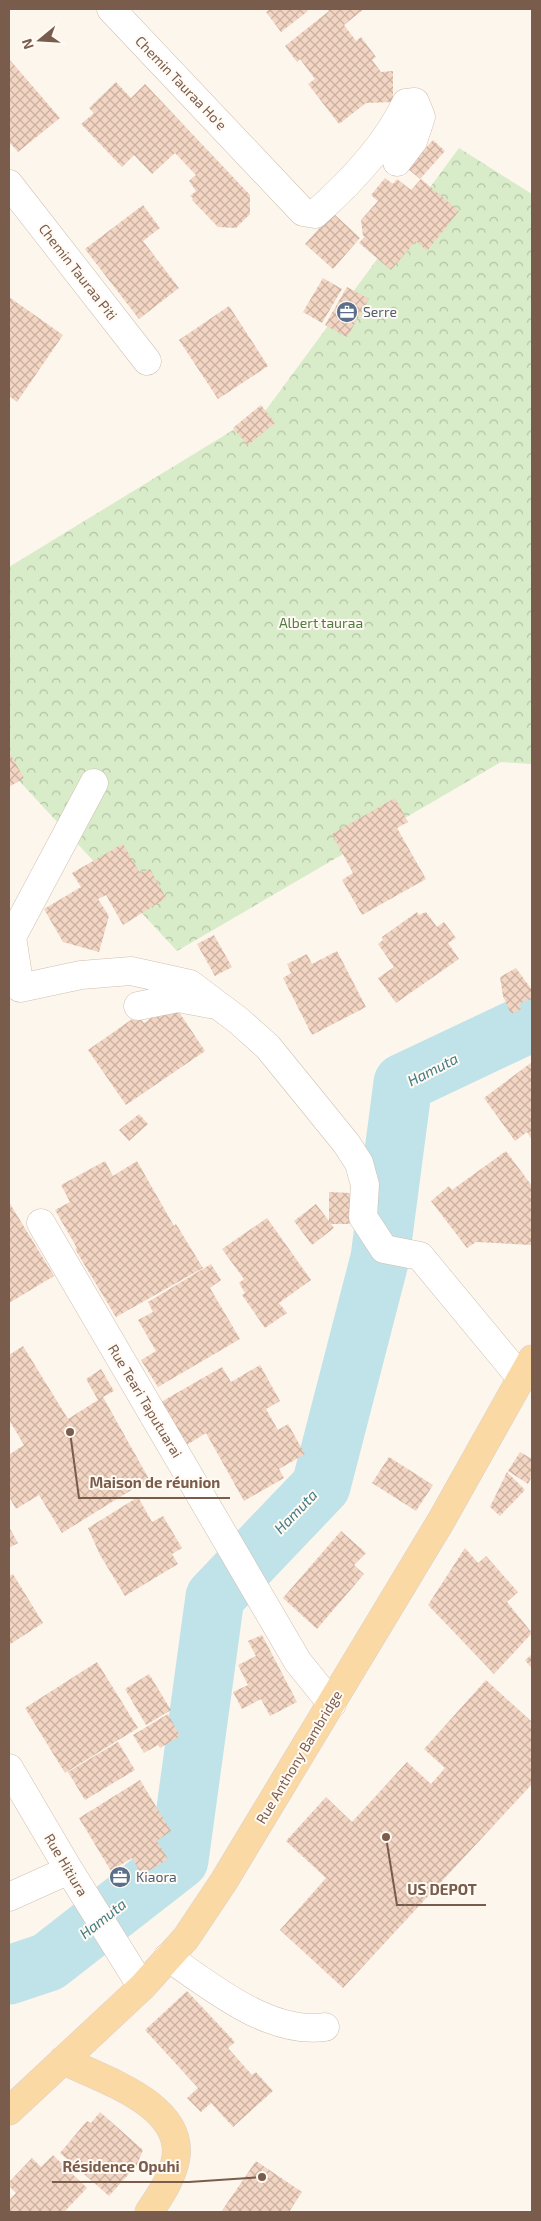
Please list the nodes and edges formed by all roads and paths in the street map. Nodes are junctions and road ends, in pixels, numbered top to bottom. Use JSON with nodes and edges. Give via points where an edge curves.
{"nodes":[{"id":1,"x":111,"y":9,"type":"edge"},
{"id":2,"x":397,"y":162,"type":"dead end"},
{"id":3,"x":9,"y":184,"type":"edge"},
{"id":4,"x":359,"y":196,"type":"dead end"},
{"id":5,"x":330,"y":201,"type":"junction"},
{"id":6,"x":147,"y":361,"type":"dead end"},
{"id":7,"x":94,"y":783,"type":"dead end"},
{"id":8,"x":138,"y":1006,"type":"dead end"},
{"id":9,"x":239,"y":1021,"type":"junction"},
{"id":10,"x":41,"y":1223,"type":"dead end"},
{"id":11,"x":527,"y":1369,"type":"edge"},
{"id":12,"x":332,"y":1704,"type":"junction"},
{"id":13,"x":9,"y":1768,"type":"edge"},
{"id":14,"x":69,"y":1870,"type":"junction"},
{"id":15,"x":9,"y":1897,"type":"edge"},
{"id":16,"x":168,"y":1957,"type":"junction"},
{"id":17,"x":142,"y":1986,"type":"junction"},
{"id":18,"x":325,"y":2027,"type":"dead end"},
{"id":19,"x":63,"y":2060,"type":"junction"},
{"id":20,"x":9,"y":2111,"type":"edge"},
{"id":21,"x":149,"y":2212,"type":"edge"}],
"edges":[{"from":1,"to":5,"type":"street","name":"Chemin Tauraa Ho'e","via":[[303,212],[315,214]]},
{"from":2,"to":5,"type":"street","via":[[413,141],[421,117],[416,102],[406,103],[390,134]]},
{"from":3,"to":6,"type":"street","name":"Chemin Tauraa Piti"},
{"from":4,"to":5,"type":"street","via":[[342,215]]},
{"from":7,"to":9,"type":"street","via":[[12,937],[20,988],[81,974],[131,971],[190,984]]},
{"from":8,"to":9,"type":"street","via":[[178,998],[210,1004]]},
{"from":9,"to":11,"type":"street","via":[[268,1047],[359,1163],[365,1185],[363,1217],[384,1249],[420,1256]]},
{"from":10,"to":12,"type":"street","name":"Rue Teari Taputuarai","via":[[298,1662]]},
{"from":11,"to":12,"type":"main road","name":"Rue Anthony Bambridge"},
{"from":12,"to":16,"type":"main road","name":"Rue Anthony Bambridge","via":[[224,1881],[186,1938]]},
{"from":13,"to":14,"type":"street","name":"Rue Hitiura"},
{"from":14,"to":15,"type":"street"},
{"from":14,"to":17,"type":"street","name":"Rue Hitiura"},
{"from":16,"to":17,"type":"main road","name":"Rue Anthony Bambridge"},
{"from":16,"to":18,"type":"street","via":[[245,2008],[310,2030]]},
{"from":17,"to":19,"type":"main road","name":"Rue Anthony Bambridge"},
{"from":19,"to":20,"type":"main road","name":"Rue Anthony Bambridge"},
{"from":19,"to":21,"type":"main road","via":[[145,2101],[172,2131],[176,2156],[173,2169]]}]}
